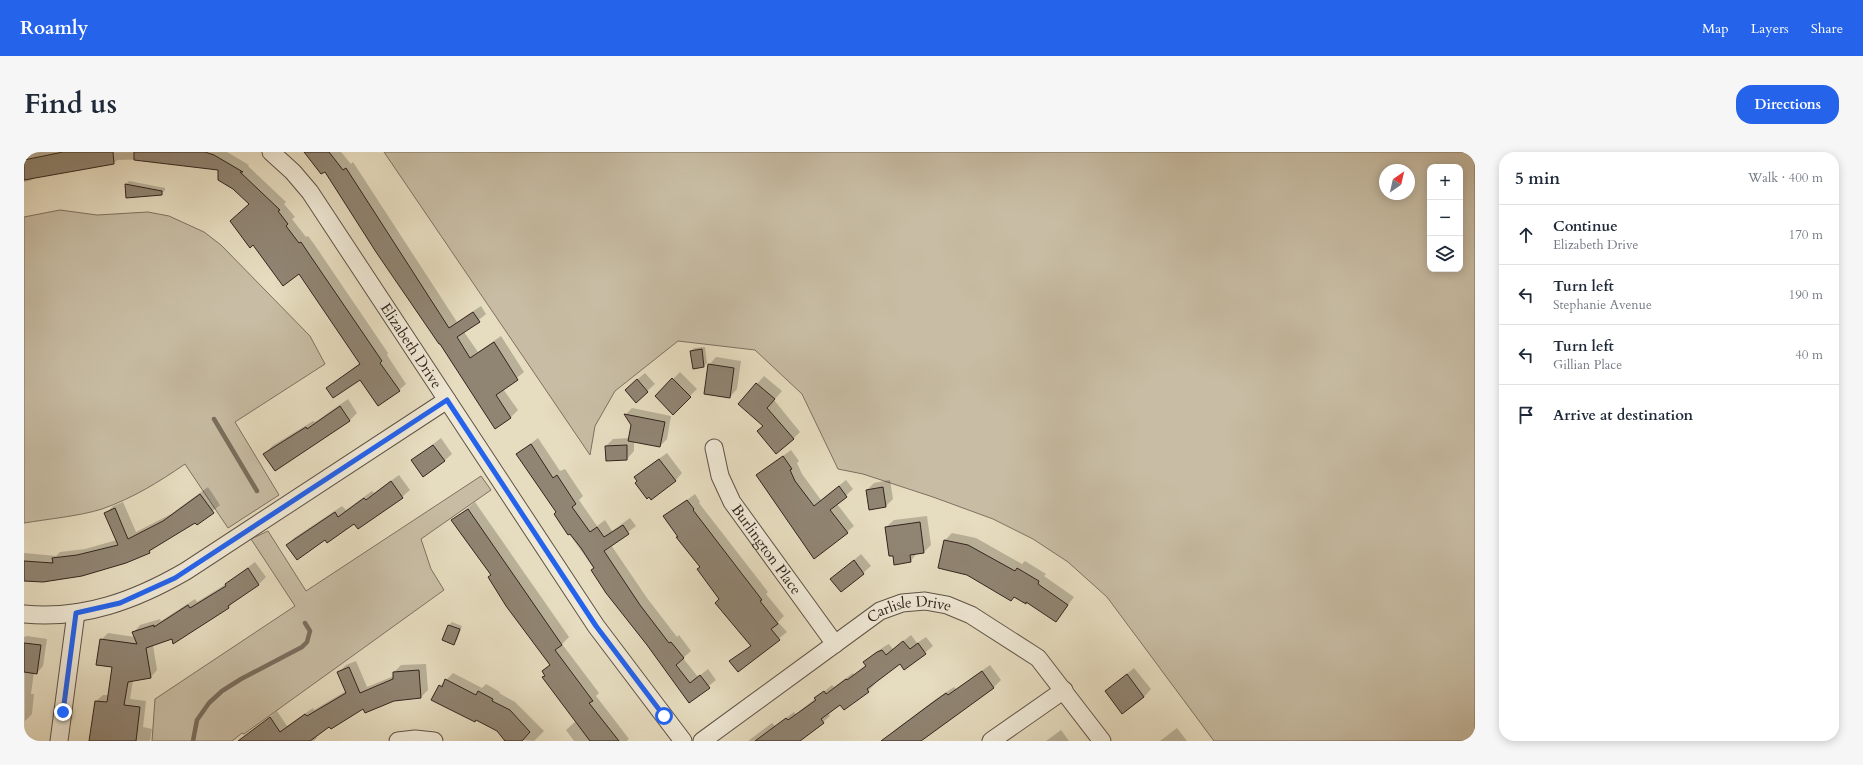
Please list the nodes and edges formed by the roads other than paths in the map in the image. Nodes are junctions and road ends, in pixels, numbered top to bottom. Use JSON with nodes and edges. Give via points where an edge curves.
{"nodes":[{"id":1,"x":271,"y":152,"type":"edge"},
{"id":2,"x":447,"y":400,"type":"junction"},
{"id":3,"x":714,"y":448,"type":"dead end"},
{"id":4,"x":76,"y":613,"type":"junction"},
{"id":5,"x":24,"y":614,"type":"edge"},
{"id":6,"x":835,"y":644,"type":"junction"},
{"id":7,"x":1064,"y":690,"type":"junction"},
{"id":8,"x":59,"y":741,"type":"edge"},
{"id":9,"x":398,"y":741,"type":"edge"},
{"id":10,"x":434,"y":741,"type":"edge"},
{"id":11,"x":683,"y":741,"type":"edge"},
{"id":12,"x":702,"y":741,"type":"edge"},
{"id":13,"x":991,"y":741,"type":"edge"},
{"id":14,"x":1102,"y":741,"type":"edge"}],
"edges":[{"from":1,"to":2,"type":"street","name":"Elizabeth Drive","via":[[310,192]]},
{"from":2,"to":4,"type":"street","via":[[175,578],[120,603]]},
{"from":2,"to":11,"type":"street","name":"Elizabeth Drive","via":[[596,626]]},
{"from":3,"to":6,"type":"street","name":"Burlington Place","via":[[722,480],[732,502]]},
{"from":4,"to":5,"type":"street"},
{"from":4,"to":8,"type":"street"},
{"from":6,"to":7,"type":"street","name":"Carlisle Drive","via":[[880,611],[892,606],[913,601],[936,602],[971,615],[1028,650],[1046,666]]},
{"from":6,"to":12,"type":"street","name":"Carlisle Drive"},
{"from":7,"to":13,"type":"street"},
{"from":7,"to":14,"type":"street","name":"Carlisle Drive"},
{"from":9,"to":10,"type":"street"}]}
